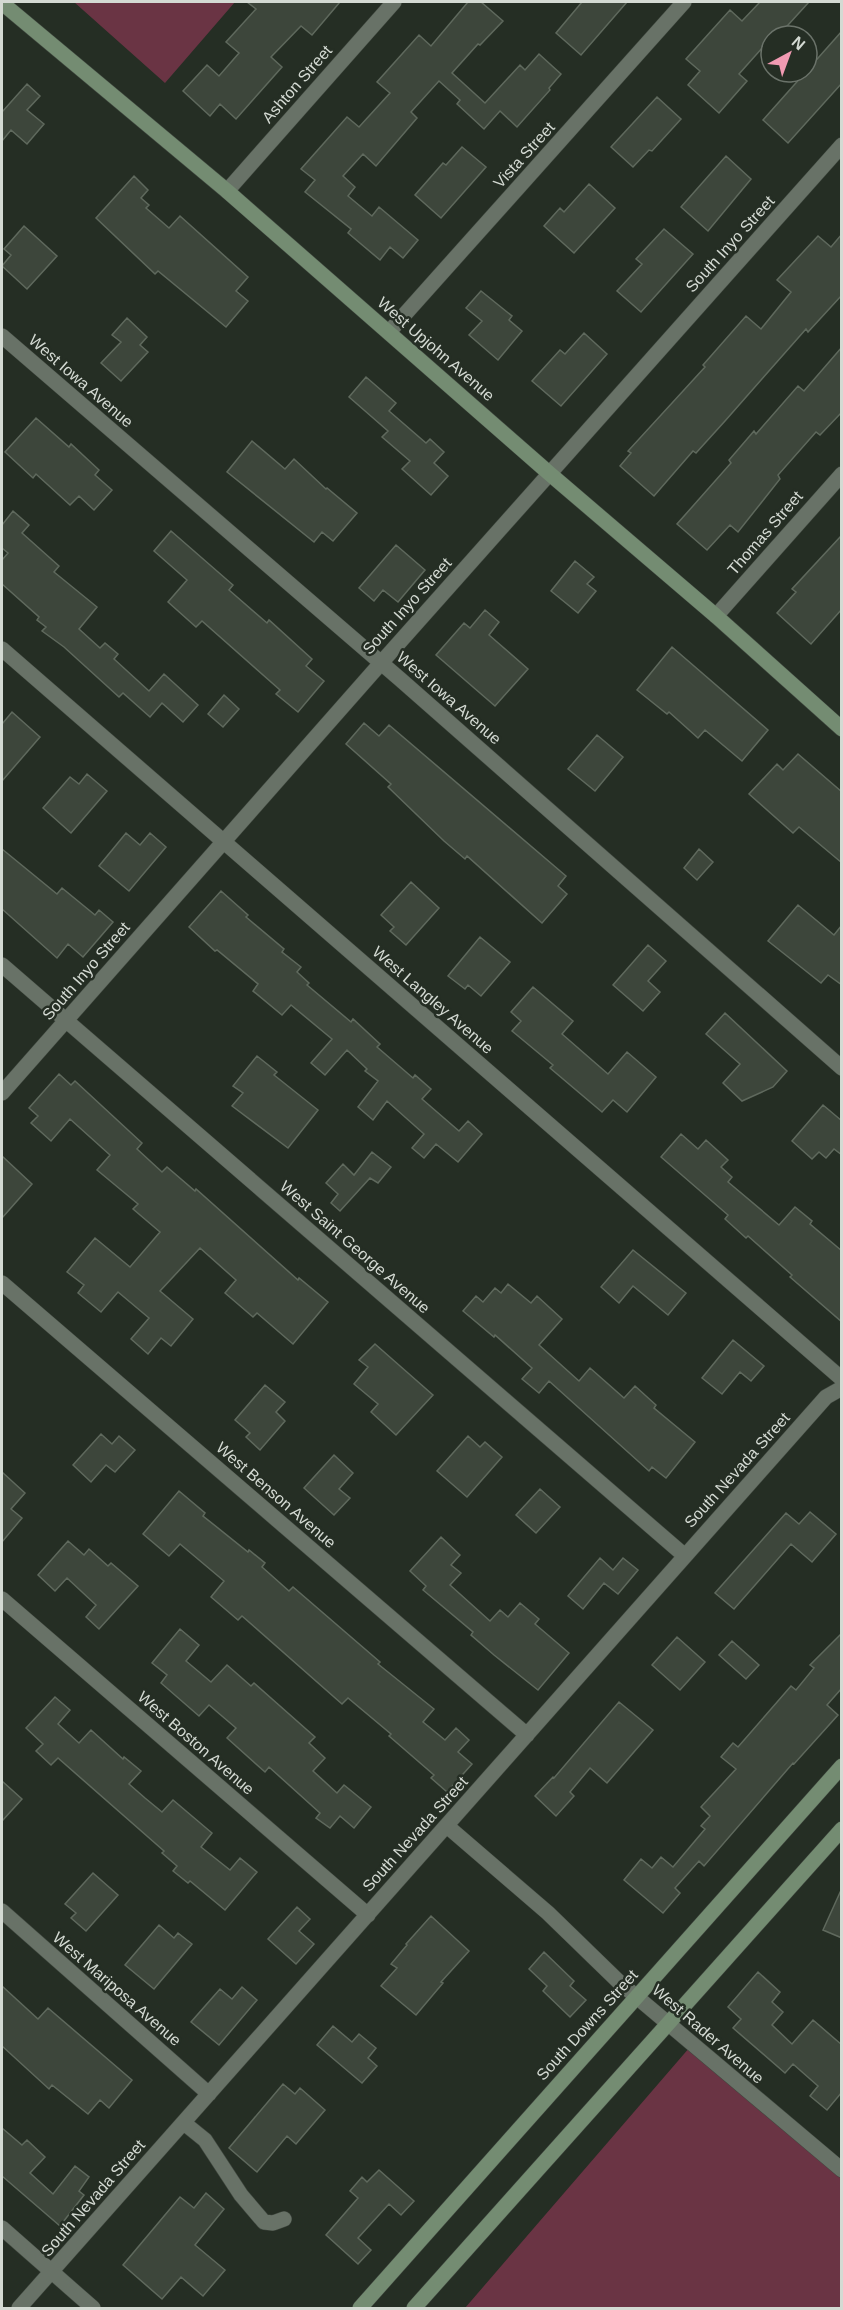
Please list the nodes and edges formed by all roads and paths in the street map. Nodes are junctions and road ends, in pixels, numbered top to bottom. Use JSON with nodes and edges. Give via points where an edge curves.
{"nodes":[{"id":1,"x":394,"y":2,"type":"edge"},
{"id":2,"x":684,"y":2,"type":"edge"},
{"id":3,"x":2,"y":3,"type":"edge"},
{"id":4,"x":842,"y":145,"type":"edge"},
{"id":5,"x":227,"y":191,"type":"junction"},
{"id":6,"x":389,"y":332,"type":"junction"},
{"id":7,"x":2,"y":336,"type":"edge"},
{"id":8,"x":550,"y":474,"type":"junction"},
{"id":9,"x":842,"y":474,"type":"edge"},
{"id":10,"x":716,"y":616,"type":"junction"},
{"id":11,"x":2,"y":649,"type":"edge"},
{"id":12,"x":381,"y":663,"type":"junction"},
{"id":13,"x":842,"y":729,"type":"edge"},
{"id":14,"x":224,"y":842,"type":"junction"},
{"id":15,"x":2,"y":965,"type":"edge"},
{"id":16,"x":66,"y":1021,"type":"junction"},
{"id":17,"x":842,"y":1068,"type":"edge"},
{"id":18,"x":2,"y":1093,"type":"edge"},
{"id":19,"x":2,"y":1283,"type":"edge"},
{"id":20,"x":842,"y":1379,"type":"edge"},
{"id":21,"x":842,"y":1388,"type":"edge"},
{"id":22,"x":685,"y":1556,"type":"junction"},
{"id":23,"x":2,"y":1599,"type":"edge"},
{"id":24,"x":527,"y":1735,"type":"junction"},
{"id":25,"x":842,"y":1766,"type":"edge"},
{"id":26,"x":447,"y":1826,"type":"junction"},
{"id":27,"x":842,"y":1829,"type":"edge"},
{"id":28,"x":2,"y":1911,"type":"edge"},
{"id":29,"x":368,"y":1915,"type":"junction"},
{"id":30,"x":637,"y":1996,"type":"junction"},
{"id":31,"x":668,"y":2024,"type":"junction"},
{"id":32,"x":209,"y":2094,"type":"junction"},
{"id":33,"x":184,"y":2123,"type":"junction"},
{"id":34,"x":842,"y":2170,"type":"edge"},
{"id":35,"x":284,"y":2219,"type":"dead end"},
{"id":36,"x":2,"y":2228,"type":"edge"},
{"id":37,"x":52,"y":2272,"type":"junction"},
{"id":38,"x":19,"y":2308,"type":"edge"},
{"id":39,"x":93,"y":2308,"type":"edge"},
{"id":40,"x":360,"y":2308,"type":"edge"},
{"id":41,"x":414,"y":2308,"type":"edge"}],
"edges":[{"from":1,"to":5,"type":"street","name":"Ashton Street"},
{"from":2,"to":6,"type":"street","name":"Vista Street"},
{"from":3,"to":5,"type":"main road","name":"West Upjohn Avenue"},
{"from":4,"to":8,"type":"street","name":"South Inyo Street"},
{"from":5,"to":6,"type":"main road","name":"West Upjohn Avenue"},
{"from":6,"to":8,"type":"main road","name":"West Upjohn Avenue"},
{"from":7,"to":12,"type":"street","name":"West Iowa Avenue"},
{"from":8,"to":10,"type":"main road","name":"West Upjohn Avenue"},
{"from":8,"to":12,"type":"street","name":"South Inyo Street"},
{"from":9,"to":10,"type":"street","name":"Thomas Street"},
{"from":10,"to":13,"type":"main road","name":"West Upjohn Avenue"},
{"from":11,"to":14,"type":"street","name":"West Langley Avenue"},
{"from":12,"to":14,"type":"street","name":"South Inyo Street"},
{"from":12,"to":17,"type":"street","name":"West Iowa Avenue"},
{"from":14,"to":16,"type":"street","name":"South Inyo Street"},
{"from":14,"to":20,"type":"street","name":"West Langley Avenue"},
{"from":15,"to":16,"type":"street","name":"West Saint George Avenue"},
{"from":16,"to":18,"type":"street","name":"South Inyo Street"},
{"from":16,"to":22,"type":"street","name":"West Saint George Avenue"},
{"from":19,"to":24,"type":"street","name":"West Benson Avenue"},
{"from":21,"to":22,"type":"street","name":"South Nevada Street","via":[[825,1398]]},
{"from":22,"to":24,"type":"street","name":"South Nevada Street"},
{"from":23,"to":29,"type":"street","name":"West Boston Avenue"},
{"from":24,"to":26,"type":"street","name":"South Nevada Street"},
{"from":25,"to":30,"type":"main road","name":"South Downs Street"},
{"from":26,"to":29,"type":"street","name":"South Nevada Street"},
{"from":26,"to":30,"type":"street","name":"West Rader Avenue"},
{"from":27,"to":31,"type":"main road"},
{"from":28,"to":32,"type":"street","name":"West Mariposa Avenue"},
{"from":29,"to":32,"type":"street","name":"South Nevada Street"},
{"from":30,"to":31,"type":"street","name":"West Rader Avenue"},
{"from":30,"to":40,"type":"main road","name":"South Downs Street"},
{"from":31,"to":34,"type":"street","name":"West Rader Avenue"},
{"from":31,"to":41,"type":"main road"},
{"from":32,"to":33,"type":"street","name":"South Nevada Street"},
{"from":33,"to":35,"type":"street","via":[[204,2140],[264,2222]]},
{"from":33,"to":37,"type":"street","name":"South Nevada Street"},
{"from":36,"to":37,"type":"street"},
{"from":37,"to":38,"type":"street","name":"South Nevada Street"},
{"from":37,"to":39,"type":"street"}]}
